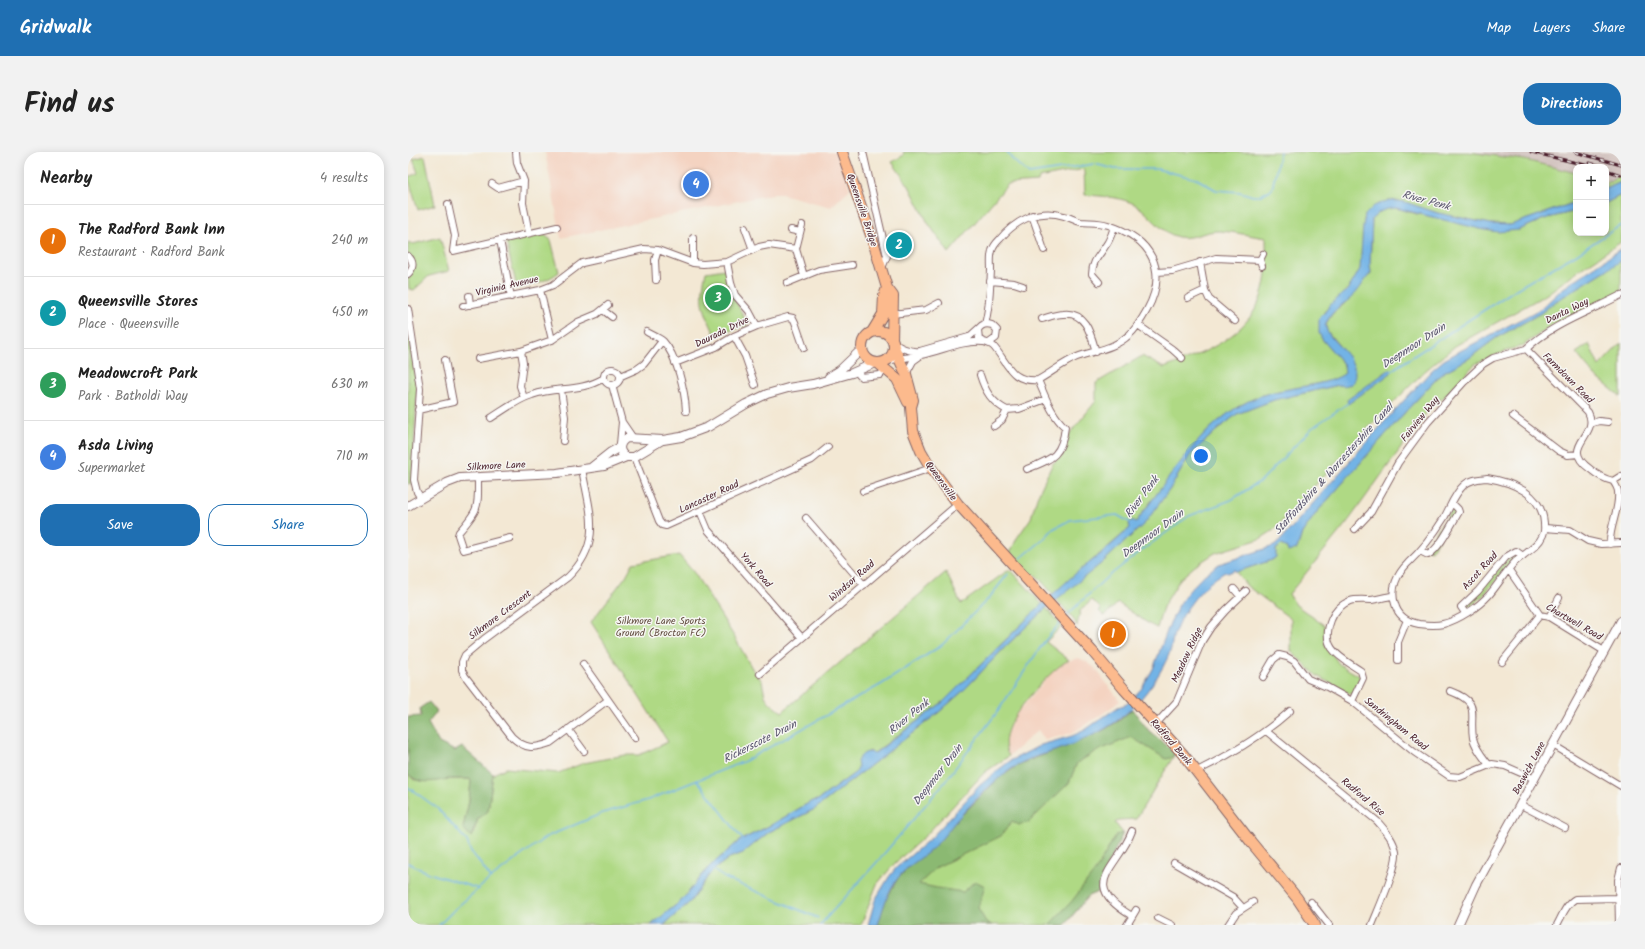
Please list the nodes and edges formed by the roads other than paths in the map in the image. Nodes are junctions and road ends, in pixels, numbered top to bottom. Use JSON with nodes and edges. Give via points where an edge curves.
{"nodes":[{"id":1,"x":516,"y":152,"type":"edge"},
{"id":2,"x":842,"y":152,"type":"edge"},
{"id":3,"x":863,"y":152,"type":"edge"},
{"id":4,"x":524,"y":181,"type":"junction"},
{"id":5,"x":495,"y":189,"type":"dead end"},
{"id":6,"x":448,"y":204,"type":"dead end"},
{"id":7,"x":1032,"y":215,"type":"junction"},
{"id":8,"x":557,"y":227,"type":"dead end"},
{"id":9,"x":1114,"y":227,"type":"junction"},
{"id":10,"x":745,"y":228,"type":"dead end"},
{"id":11,"x":791,"y":230,"type":"dead end"},
{"id":12,"x":529,"y":233,"type":"junction"},
{"id":13,"x":500,"y":240,"type":"junction"},
{"id":14,"x":702,"y":241,"type":"dead end"},
{"id":15,"x":796,"y":249,"type":"junction"},
{"id":16,"x":658,"y":250,"type":"junction"},
{"id":17,"x":753,"y":250,"type":"junction"},
{"id":18,"x":1044,"y":250,"type":"dead end"},
{"id":19,"x":408,"y":256,"type":"edge"},
{"id":20,"x":1262,"y":260,"type":"dead end"},
{"id":21,"x":727,"y":262,"type":"junction"},
{"id":22,"x":1200,"y":262,"type":"junction"},
{"id":23,"x":693,"y":264,"type":"junction"},
{"id":24,"x":852,"y":265,"type":"dead end"},
{"id":25,"x":882,"y":268,"type":"junction"},
{"id":26,"x":1157,"y":272,"type":"junction"},
{"id":27,"x":408,"y":274,"type":"edge"},
{"id":28,"x":804,"y":276,"type":"junction"},
{"id":29,"x":656,"y":280,"type":"dead end"},
{"id":30,"x":790,"y":280,"type":"dead end"},
{"id":31,"x":990,"y":281,"type":"junction"},
{"id":32,"x":1099,"y":282,"type":"dead end"},
{"id":33,"x":1023,"y":286,"type":"dead end"},
{"id":34,"x":887,"y":288,"type":"junction"},
{"id":35,"x":540,"y":290,"type":"junction"},
{"id":36,"x":1205,"y":290,"type":"junction"},
{"id":37,"x":1621,"y":295,"type":"edge"},
{"id":38,"x":469,"y":296,"type":"dead end"},
{"id":39,"x":512,"y":297,"type":"junction"},
{"id":40,"x":1188,"y":298,"type":"dead end"},
{"id":41,"x":939,"y":302,"type":"dead end"},
{"id":42,"x":470,"y":304,"type":"junction"},
{"id":43,"x":608,"y":305,"type":"dead end"},
{"id":44,"x":463,"y":306,"type":"dead end"},
{"id":45,"x":408,"y":309,"type":"edge"},
{"id":46,"x":603,"y":310,"type":"junction"},
{"id":47,"x":892,"y":314,"type":"junction"},
{"id":48,"x":612,"y":317,"type":"dead end"},
{"id":49,"x":1042,"y":319,"type":"dead end"},
{"id":50,"x":1236,"y":321,"type":"dead end"},
{"id":51,"x":989,"y":324,"type":"junction"},
{"id":52,"x":1138,"y":325,"type":"junction"},
{"id":53,"x":757,"y":326,"type":"junction"},
{"id":54,"x":979,"y":328,"type":"junction"},
{"id":55,"x":658,"y":329,"type":"dead end"},
{"id":56,"x":647,"y":332,"type":"dead end"},
{"id":57,"x":872,"y":332,"type":"junction"},
{"id":58,"x":655,"y":336,"type":"junction"},
{"id":59,"x":734,"y":336,"type":"junction"},
{"id":60,"x":552,"y":340,"type":"junction"},
{"id":61,"x":662,"y":341,"type":"junction"},
{"id":62,"x":893,"y":343,"type":"junction"},
{"id":63,"x":989,"y":344,"type":"junction"},
{"id":64,"x":804,"y":348,"type":"dead end"},
{"id":65,"x":862,"y":349,"type":"junction"},
{"id":66,"x":1526,"y":349,"type":"junction"},
{"id":67,"x":521,"y":351,"type":"junction"},
{"id":68,"x":1096,"y":352,"type":"junction"},
{"id":69,"x":920,"y":356,"type":"junction"},
{"id":70,"x":898,"y":358,"type":"junction"},
{"id":71,"x":1182,"y":358,"type":"dead end"},
{"id":72,"x":478,"y":359,"type":"dead end"},
{"id":73,"x":445,"y":360,"type":"dead end"},
{"id":74,"x":675,"y":363,"type":"junction"},
{"id":75,"x":881,"y":364,"type":"junction"},
{"id":76,"x":860,"y":370,"type":"junction"},
{"id":77,"x":906,"y":374,"type":"junction"},
{"id":78,"x":980,"y":375,"type":"dead end"},
{"id":79,"x":621,"y":376,"type":"junction"},
{"id":80,"x":604,"y":378,"type":"junction"},
{"id":81,"x":1038,"y":380,"type":"junction"},
{"id":82,"x":823,"y":381,"type":"junction"},
{"id":83,"x":612,"y":385,"type":"junction"},
{"id":84,"x":755,"y":385,"type":"dead end"},
{"id":85,"x":561,"y":390,"type":"junction"},
{"id":86,"x":524,"y":398,"type":"junction"},
{"id":87,"x":1046,"y":399,"type":"junction"},
{"id":88,"x":911,"y":407,"type":"junction"},
{"id":89,"x":418,"y":410,"type":"junction"},
{"id":90,"x":1008,"y":410,"type":"junction"},
{"id":91,"x":686,"y":412,"type":"dead end"},
{"id":92,"x":1513,"y":416,"type":"dead end"},
{"id":93,"x":491,"y":418,"type":"dead end"},
{"id":94,"x":622,"y":422,"type":"junction"},
{"id":95,"x":1608,"y":422,"type":"dead end"},
{"id":96,"x":1592,"y":423,"type":"junction"},
{"id":97,"x":994,"y":426,"type":"dead end"},
{"id":98,"x":634,"y":439,"type":"junction"},
{"id":99,"x":663,"y":440,"type":"junction"},
{"id":100,"x":563,"y":441,"type":"dead end"},
{"id":101,"x":620,"y":446,"type":"junction"},
{"id":102,"x":828,"y":446,"type":"dead end"},
{"id":103,"x":1578,"y":454,"type":"junction"},
{"id":104,"x":633,"y":456,"type":"junction"},
{"id":105,"x":592,"y":467,"type":"junction"},
{"id":106,"x":931,"y":468,"type":"junction"},
{"id":107,"x":582,"y":469,"type":"junction"},
{"id":108,"x":1027,"y":469,"type":"dead end"},
{"id":109,"x":1621,"y":476,"type":"edge"},
{"id":110,"x":478,"y":477,"type":"junction"},
{"id":111,"x":1613,"y":481,"type":"junction"},
{"id":112,"x":863,"y":491,"type":"dead end"},
{"id":113,"x":421,"y":498,"type":"junction"},
{"id":114,"x":1452,"y":503,"type":"junction"},
{"id":115,"x":958,"y":504,"type":"junction"},
{"id":116,"x":408,"y":506,"type":"edge"},
{"id":117,"x":700,"y":511,"type":"junction"},
{"id":118,"x":806,"y":518,"type":"dead end"},
{"id":119,"x":1545,"y":528,"type":"junction"},
{"id":120,"x":1355,"y":529,"type":"dead end"},
{"id":121,"x":510,"y":538,"type":"dead end"},
{"id":122,"x":1621,"y":543,"type":"edge"},
{"id":123,"x":1610,"y":544,"type":"junction"},
{"id":124,"x":1420,"y":551,"type":"junction"},
{"id":125,"x":1523,"y":556,"type":"junction"},
{"id":126,"x":1016,"y":569,"type":"joint"},
{"id":127,"x":1509,"y":570,"type":"junction"},
{"id":128,"x":864,"y":584,"type":"junction"},
{"id":129,"x":1234,"y":589,"type":"dead end"},
{"id":130,"x":1246,"y":591,"type":"dead end"},
{"id":131,"x":1240,"y":596,"type":"junction"},
{"id":132,"x":1392,"y":596,"type":"junction"},
{"id":133,"x":1559,"y":598,"type":"dead end"},
{"id":134,"x":1465,"y":613,"type":"junction"},
{"id":135,"x":1540,"y":615,"type":"junction"},
{"id":136,"x":1549,"y":617,"type":"junction"},
{"id":137,"x":1407,"y":620,"type":"junction"},
{"id":138,"x":1621,"y":621,"type":"edge"},
{"id":139,"x":802,"y":638,"type":"junction"},
{"id":140,"x":1604,"y":651,"type":"junction"},
{"id":141,"x":1398,"y":660,"type":"dead end"},
{"id":142,"x":1502,"y":662,"type":"dead end"},
{"id":143,"x":583,"y":664,"type":"dead end"},
{"id":144,"x":760,"y":674,"type":"dead end"},
{"id":145,"x":1263,"y":677,"type":"dead end"},
{"id":146,"x":1450,"y":691,"type":"dead end"},
{"id":147,"x":608,"y":700,"type":"junction"},
{"id":148,"x":1352,"y":701,"type":"junction"},
{"id":149,"x":1290,"y":711,"type":"dead end"},
{"id":150,"x":1156,"y":724,"type":"junction"},
{"id":151,"x":568,"y":729,"type":"junction"},
{"id":152,"x":1266,"y":731,"type":"junction"},
{"id":153,"x":635,"y":738,"type":"dead end"},
{"id":154,"x":1553,"y":744,"type":"junction"},
{"id":155,"x":584,"y":751,"type":"dead end"},
{"id":156,"x":1489,"y":764,"type":"junction"},
{"id":157,"x":1197,"y":771,"type":"junction"},
{"id":158,"x":1535,"y":779,"type":"junction"},
{"id":159,"x":1621,"y":786,"type":"edge"},
{"id":160,"x":1521,"y":805,"type":"junction"},
{"id":161,"x":1564,"y":828,"type":"dead end"},
{"id":162,"x":1131,"y":835,"type":"dead end"},
{"id":163,"x":1187,"y":862,"type":"dead end"},
{"id":164,"x":1174,"y":863,"type":"dead end"},
{"id":165,"x":1183,"y":868,"type":"junction"},
{"id":166,"x":1621,"y":868,"type":"edge"},
{"id":167,"x":1104,"y":891,"type":"junction"},
{"id":168,"x":1099,"y":895,"type":"dead end"},
{"id":169,"x":1617,"y":898,"type":"junction"},
{"id":170,"x":1254,"y":902,"type":"dead end"},
{"id":171,"x":1311,"y":902,"type":"dead end"},
{"id":172,"x":1244,"y":908,"type":"junction"},
{"id":173,"x":1136,"y":910,"type":"dead end"},
{"id":174,"x":1619,"y":911,"type":"edge"},
{"id":175,"x":1132,"y":916,"type":"junction"},
{"id":176,"x":1158,"y":918,"type":"dead end"},
{"id":177,"x":1169,"y":924,"type":"edge"},
{"id":178,"x":1127,"y":925,"type":"edge"},
{"id":179,"x":1228,"y":925,"type":"edge"},
{"id":180,"x":1315,"y":925,"type":"edge"},
{"id":181,"x":1329,"y":925,"type":"edge"},
{"id":182,"x":1372,"y":925,"type":"edge"},
{"id":183,"x":1458,"y":925,"type":"edge"},
{"id":184,"x":1557,"y":925,"type":"edge"},
{"id":185,"x":1619,"y":925,"type":"edge"}],
"edges":[{"from":1,"to":4,"type":"street","via":[[517,164]]},
{"from":2,"to":25,"type":"highway","name":"Queensville Bridge"},
{"from":3,"to":25,"type":"street","via":[[887,256]]},
{"from":4,"to":5,"type":"street"},
{"from":4,"to":12,"type":"street","via":[[523,203]]},
{"from":6,"to":13,"type":"street","via":[[455,236],[453,251]]},
{"from":7,"to":9,"type":"street","via":[[1064,215],[1081,222],[1095,222]]},
{"from":7,"to":18,"type":"street"},
{"from":7,"to":31,"type":"street","via":[[1016,224],[999,239],[992,252]]},
{"from":8,"to":12,"type":"street"},
{"from":9,"to":26,"type":"street","via":[[1139,242],[1154,260]]},
{"from":9,"to":32,"type":"street","via":[[1107,245],[1092,266],[1092,274]]},
{"from":10,"to":17,"type":"street"},
{"from":11,"to":15,"type":"street","via":[[801,229]]},
{"from":12,"to":13,"type":"street"},
{"from":13,"to":39,"type":"street"},
{"from":14,"to":23,"type":"street","via":[[693,240]]},
{"from":15,"to":17,"type":"street","name":"Virginia Avenue","via":[[769,245]]},
{"from":15,"to":28,"type":"street"},
{"from":16,"to":23,"type":"street","name":"Virginia Avenue"},
{"from":16,"to":29,"type":"street","via":[[655,260]]},
{"from":16,"to":35,"type":"street","name":"Virginia Avenue","via":[[644,249],[582,263]]},
{"from":17,"to":21,"type":"street","name":"Virginia Avenue"},
{"from":19,"to":27,"type":"street","via":[[413,264]]},
{"from":20,"to":22,"type":"street","via":[[1216,258]]},
{"from":21,"to":23,"type":"street","name":"Virginia Avenue"},
{"from":21,"to":53,"type":"street","via":[[735,295],[749,311]]},
{"from":22,"to":26,"type":"street","via":[[1172,271]]},
{"from":22,"to":36,"type":"street"},
{"from":24,"to":28,"type":"street","via":[[819,270]]},
{"from":25,"to":34,"type":"highway","name":"Queensville Bridge"},
{"from":26,"to":52,"type":"street","via":[[1152,300]]},
{"from":28,"to":30,"type":"street"},
{"from":31,"to":33,"type":"street"},
{"from":31,"to":51,"type":"street","via":[[987,316]]},
{"from":34,"to":47,"type":"highway","name":"Queensville Bridge","via":[[893,296]]},
{"from":34,"to":57,"type":"highway","via":[[883,314]]},
{"from":35,"to":39,"type":"street","name":"Virginia Avenue"},
{"from":35,"to":60,"type":"street"},
{"from":36,"to":40,"type":"street"},
{"from":36,"to":50,"type":"street","via":[[1209,299]]},
{"from":37,"to":66,"type":"street","name":"Danta Way","via":[[1556,326]]},
{"from":38,"to":42,"type":"street","name":"Virginia Avenue"},
{"from":39,"to":42,"type":"street","name":"Virginia Avenue"},
{"from":41,"to":47,"type":"street","via":[[926,310]]},
{"from":42,"to":44,"type":"street","name":"Virginia Avenue"},
{"from":43,"to":46,"type":"street"},
{"from":45,"to":89,"type":"street","via":[[418,365]]},
{"from":46,"to":48,"type":"street"},
{"from":46,"to":60,"type":"street","via":[[578,322]]},
{"from":47,"to":62,"type":"highway","name":"Queensville Bridge"},
{"from":49,"to":68,"type":"street","via":[[1064,313],[1073,314],[1083,320],[1090,328]]},
{"from":51,"to":54,"type":"street"},
{"from":51,"to":63,"type":"street","via":[[997,330],[996,338]]},
{"from":52,"to":68,"type":"street","via":[[1121,342]]},
{"from":52,"to":71,"type":"street"},
{"from":53,"to":59,"type":"street","name":"Daurada Drive"},
{"from":53,"to":64,"type":"street","name":"Daurada Drive","via":[[788,317],[793,318]]},
{"from":54,"to":62,"type":"street","via":[[969,337],[920,351],[913,352]]},
{"from":54,"to":63,"type":"street","via":[[978,336]]},
{"from":55,"to":58,"type":"street"},
{"from":56,"to":58,"type":"street"},
{"from":57,"to":62,"type":"highway","via":[[883,332]]},
{"from":57,"to":65,"type":"highway","via":[[865,338]]},
{"from":58,"to":61,"type":"street"},
{"from":59,"to":74,"type":"street","name":"Daurada Drive","via":[[716,347]]},
{"from":59,"to":84,"type":"street","via":[[745,356]]},
{"from":60,"to":67,"type":"street"},
{"from":61,"to":74,"type":"street"},
{"from":61,"to":79,"type":"street","via":[[644,364]]},
{"from":62,"to":70,"type":"highway","name":"Queensville"},
{"from":62,"to":75,"type":"highway","via":[[893,354]]},
{"from":63,"to":69,"type":"street","via":[[972,341]]},
{"from":63,"to":81,"type":"street","via":[[1015,375],[1024,380]]},
{"from":65,"to":75,"type":"highway","via":[[866,358]]},
{"from":65,"to":82,"type":"street","name":"Silkmore Lane","via":[[840,370]]},
{"from":66,"to":96,"type":"street","name":"Farmdown Road","via":[[1588,412]]},
{"from":66,"to":120,"type":"street","name":"Fairview Way","via":[[1493,358],[1473,372],[1428,422],[1398,462],[1370,512]]},
{"from":67,"to":72,"type":"street"},
{"from":67,"to":86,"type":"street","via":[[523,363],[520,386]]},
{"from":68,"to":81,"type":"street","via":[[1076,358]]},
{"from":69,"to":70,"type":"street"},
{"from":69,"to":77,"type":"street"},
{"from":70,"to":75,"type":"street"},
{"from":70,"to":77,"type":"highway","name":"Queensville"},
{"from":73,"to":89,"type":"street","via":[[453,402]]},
{"from":74,"to":91,"type":"street"},
{"from":75,"to":76,"type":"street","name":"Silkmore Lane"},
{"from":75,"to":76,"type":"street","via":[[883,372],[880,375],[861,377]]},
{"from":75,"to":88,"type":"highway","via":[[898,379]]},
{"from":76,"to":82,"type":"street","name":"Silkmore Lane"},
{"from":77,"to":88,"type":"highway","name":"Queensville","via":[[913,400]]},
{"from":78,"to":90,"type":"street","via":[[984,388],[998,406]]},
{"from":79,"to":80,"type":"street","via":[[619,371],[611,368],[606,371]]},
{"from":79,"to":83,"type":"street","via":[[620,382]]},
{"from":80,"to":83,"type":"street"},
{"from":80,"to":85,"type":"street","via":[[589,386]]},
{"from":81,"to":87,"type":"street"},
{"from":82,"to":99,"type":"street","name":"Silkmore Lane","via":[[767,394],[708,427],[681,437]]},
{"from":83,"to":94,"type":"street"},
{"from":85,"to":86,"type":"street"},
{"from":85,"to":100,"type":"street","via":[[565,417]]},
{"from":86,"to":93,"type":"street"},
{"from":87,"to":90,"type":"street","via":[[1019,409]]},
{"from":87,"to":108,"type":"street","via":[[1065,427],[1063,442],[1059,451],[1048,460]]},
{"from":88,"to":106,"type":"highway","name":"Queensville","via":[[913,431]]},
{"from":89,"to":113,"type":"street","via":[[414,480]]},
{"from":90,"to":97,"type":"street","via":[[1002,420]]},
{"from":92,"to":103,"type":"street","via":[[1559,451],[1568,455]]},
{"from":94,"to":98,"type":"street"},
{"from":94,"to":101,"type":"street"},
{"from":95,"to":96,"type":"street"},
{"from":96,"to":103,"type":"street","via":[[1578,448]]},
{"from":98,"to":99,"type":"street","name":"Silkmore Lane"},
{"from":98,"to":101,"type":"street","name":"Silkmore Lane","via":[[627,438]]},
{"from":98,"to":104,"type":"street","via":[[640,446]]},
{"from":99,"to":104,"type":"street","name":"Silkmore Lane"},
{"from":101,"to":104,"type":"street","via":[[621,453]]},
{"from":101,"to":105,"type":"street","name":"Silkmore Lane"},
{"from":102,"to":117,"type":"street","name":"Lancaster Road","via":[[812,460]]},
{"from":103,"to":111,"type":"street","via":[[1581,462],[1600,477]]},
{"from":104,"to":105,"type":"street","name":"Silkmore Lane","via":[[604,466]]},
{"from":104,"to":117,"type":"street","name":"Lancaster Road","via":[[662,525],[670,526]]},
{"from":105,"to":107,"type":"street","name":"Silkmore Lane"},
{"from":106,"to":112,"type":"street"},
{"from":106,"to":115,"type":"highway","name":"Queensville"},
{"from":107,"to":110,"type":"street","name":"Silkmore Lane","via":[[557,473]]},
{"from":107,"to":151,"type":"street","name":"Silkmore Crescent","via":[[591,526],[590,544],[578,568],[484,639],[465,655],[462,662],[465,676],[520,744],[528,747],[550,743]]},
{"from":109,"to":111,"type":"street"},
{"from":110,"to":113,"type":"street","name":"Silkmore Lane","via":[[460,478]]},
{"from":110,"to":121,"type":"street","via":[[476,510],[458,535],[463,550]]},
{"from":111,"to":123,"type":"street","via":[[1618,491]]},
{"from":113,"to":116,"type":"street","name":"Silkmore Lane"},
{"from":114,"to":119,"type":"street","via":[[1465,484],[1475,479],[1499,480],[1525,491],[1535,499],[1541,508]]},
{"from":114,"to":124,"type":"street"},
{"from":114,"to":124,"type":"street","via":[[1459,512],[1444,536],[1428,555]]},
{"from":115,"to":126,"type":"highway","name":"Queensville"},
{"from":115,"to":128,"type":"street","name":"Windsor Road"},
{"from":117,"to":139,"type":"street","name":"York Road","via":[[708,530]]},
{"from":118,"to":128,"type":"street"},
{"from":119,"to":123,"type":"street","via":[[1570,530],[1588,541]]},
{"from":119,"to":125,"type":"street","name":"Ascot Road","via":[[1544,535]]},
{"from":122,"to":123,"type":"street"},
{"from":124,"to":132,"type":"street","via":[[1403,568]]},
{"from":125,"to":127,"type":"street","name":"Ascot Road"},
{"from":125,"to":134,"type":"street","name":"Ascot Road","via":[[1516,551],[1506,556],[1478,592],[1461,608]]},
{"from":126,"to":150,"type":"highway","name":"Radford Bank"},
{"from":127,"to":134,"type":"street","name":"Ascot Road","via":[[1488,596]]},
{"from":127,"to":135,"type":"street","name":"Chartwell Road"},
{"from":128,"to":139,"type":"street","name":"Windsor Road"},
{"from":129,"to":131,"type":"street"},
{"from":130,"to":131,"type":"street","name":"Meadow Ridge"},
{"from":131,"to":150,"type":"street","name":"Meadow Ridge","via":[[1211,627],[1202,641],[1176,701]]},
{"from":132,"to":137,"type":"street","via":[[1396,607]]},
{"from":132,"to":148,"type":"street","via":[[1350,601],[1336,611],[1329,623],[1328,641],[1333,650],[1361,672],[1363,678]]},
{"from":133,"to":136,"type":"street"},
{"from":134,"to":137,"type":"street","name":"Ascot Road","via":[[1443,624],[1431,626]]},
{"from":135,"to":136,"type":"street","name":"Chartwell Road"},
{"from":135,"to":142,"type":"street"},
{"from":136,"to":140,"type":"street","name":"Chartwell Road"},
{"from":137,"to":141,"type":"street","via":[[1398,642]]},
{"from":138,"to":140,"type":"street","name":"Baswich Lane"},
{"from":139,"to":144,"type":"street","name":"Windsor Road"},
{"from":140,"to":154,"type":"street","name":"Baswich Lane"},
{"from":143,"to":147,"type":"street"},
{"from":145,"to":148,"type":"street","name":"Sandringham Road","via":[[1273,660],[1279,655],[1287,657],[1294,661],[1308,679]]},
{"from":146,"to":156,"type":"street","via":[[1463,696],[1473,709],[1474,738]]},
{"from":147,"to":151,"type":"street","name":"Silkmore Crescent"},
{"from":147,"to":153,"type":"street"},
{"from":148,"to":156,"type":"street","name":"Sandringham Road","via":[[1414,752],[1448,776],[1460,777]]},
{"from":149,"to":152,"type":"street"},
{"from":150,"to":157,"type":"highway","name":"Radford Bank"},
{"from":151,"to":155,"type":"street"},
{"from":152,"to":157,"type":"street"},
{"from":152,"to":182,"type":"street","name":"Radford Rise","via":[[1377,820],[1390,836],[1396,852],[1395,864]]},
{"from":154,"to":158,"type":"street","name":"Baswich Lane"},
{"from":154,"to":159,"type":"street"},
{"from":156,"to":158,"type":"street","via":[[1505,766]]},
{"from":157,"to":180,"type":"highway","name":"Radford Bank","via":[[1297,898]]},
{"from":158,"to":160,"type":"street","name":"Baswich Lane"},
{"from":160,"to":161,"type":"street"},
{"from":160,"to":183,"type":"street","name":"Baswich Lane","via":[[1476,884]]},
{"from":162,"to":167,"type":"street","via":[[1106,877]]},
{"from":163,"to":165,"type":"street"},
{"from":164,"to":165,"type":"street"},
{"from":165,"to":172,"type":"street","via":[[1233,897]]},
{"from":166,"to":169,"type":"street"},
{"from":167,"to":168,"type":"street"},
{"from":167,"to":175,"type":"street","via":[[1109,900]]},
{"from":169,"to":174,"type":"street"},
{"from":169,"to":184,"type":"street","via":[[1570,901]]},
{"from":170,"to":172,"type":"street"},
{"from":171,"to":181,"type":"street"},
{"from":172,"to":179,"type":"street","via":[[1232,917]]},
{"from":173,"to":175,"type":"street"},
{"from":174,"to":185,"type":"street"},
{"from":175,"to":178,"type":"street"},
{"from":176,"to":177,"type":"street"}]}
